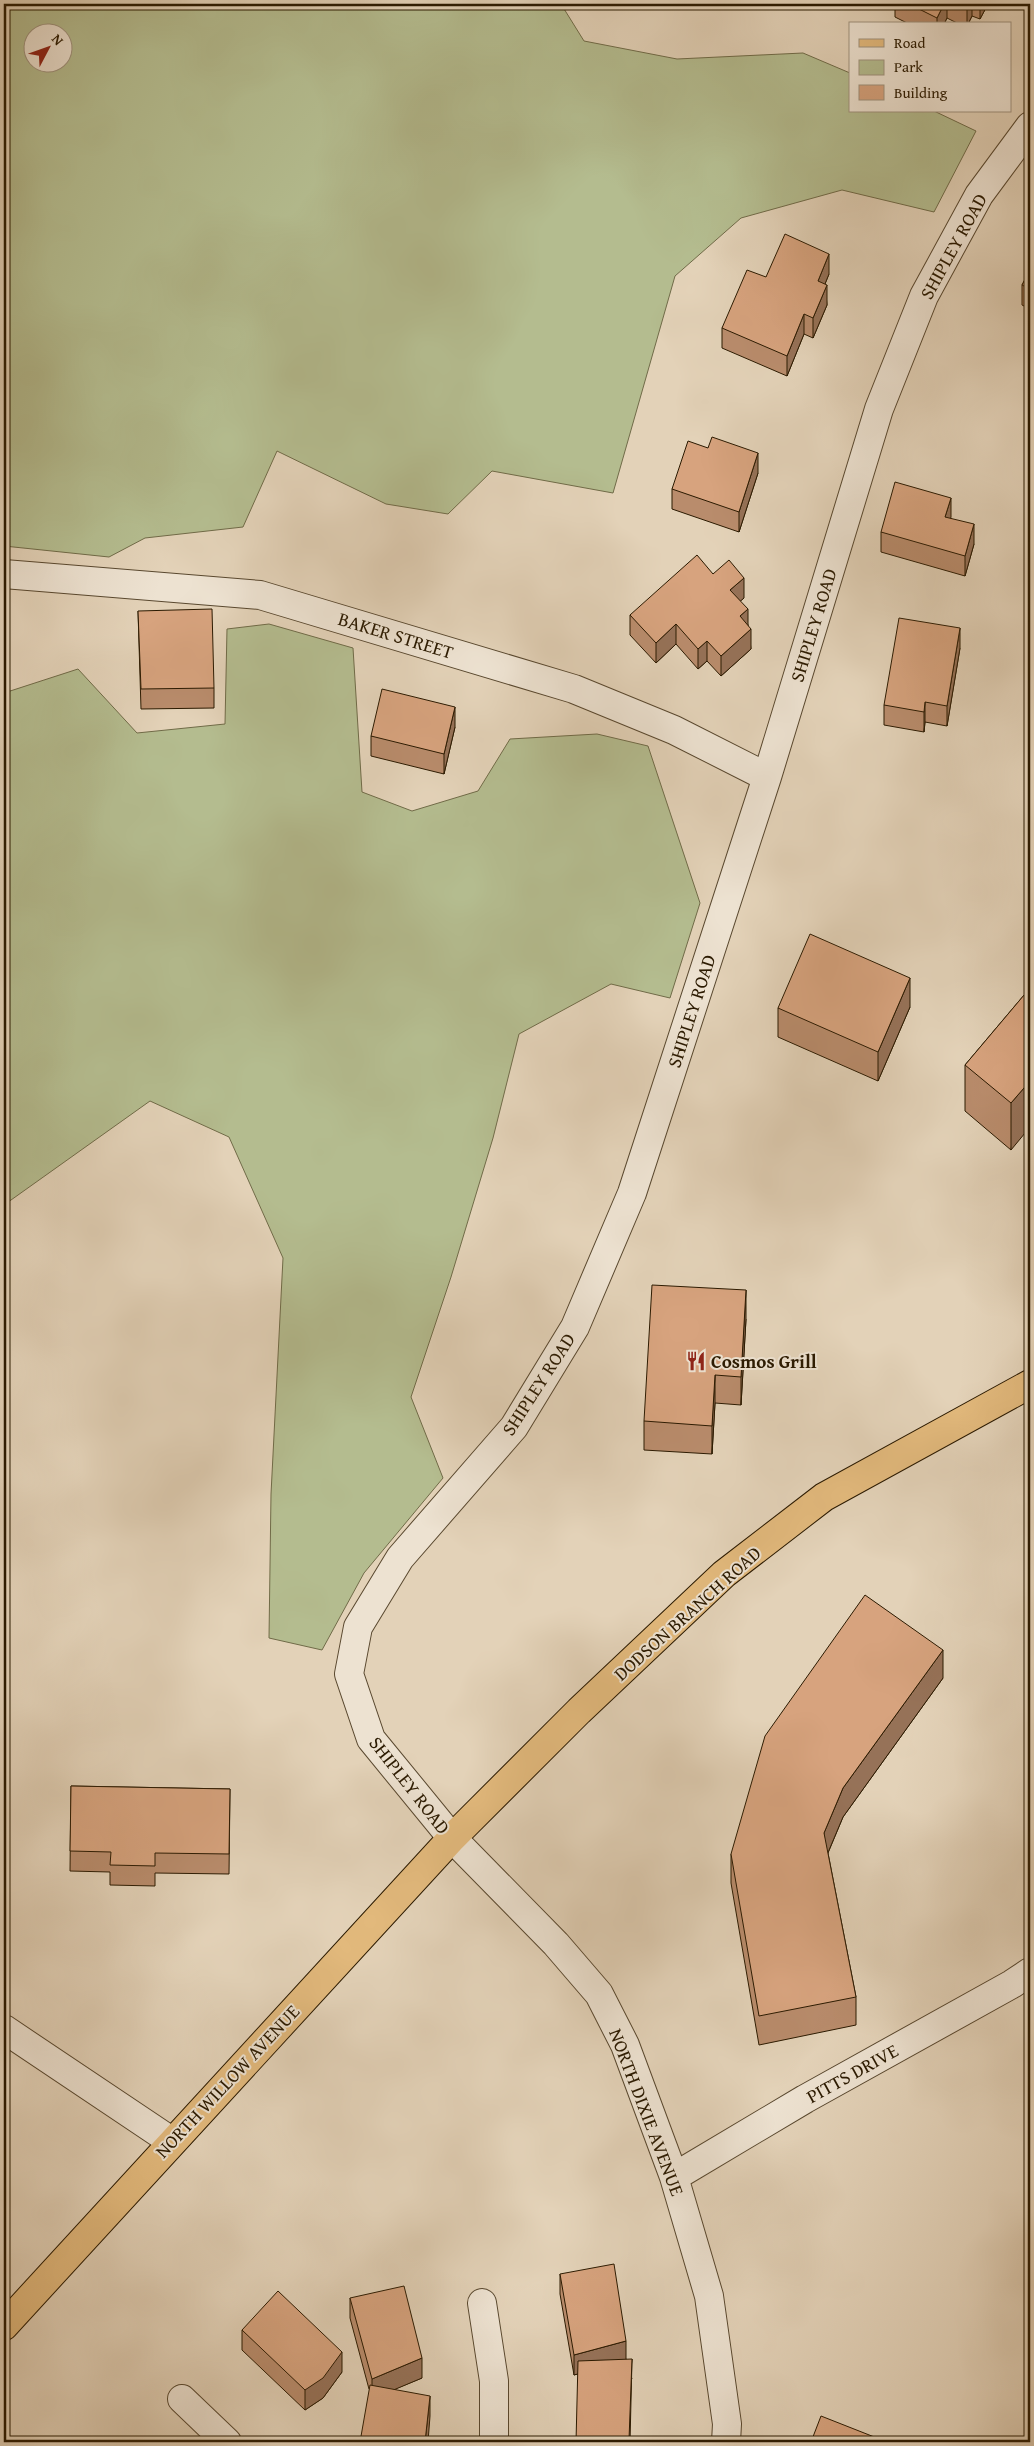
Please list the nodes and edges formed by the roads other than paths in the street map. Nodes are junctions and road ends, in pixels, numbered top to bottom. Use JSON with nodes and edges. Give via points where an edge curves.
{"nodes":[{"id":1,"x":1030,"y":126,"type":"edge"},
{"id":2,"x":4,"y":574,"type":"edge"},
{"id":3,"x":767,"y":777,"type":"junction"},
{"id":4,"x":1030,"y":1384,"type":"edge"},
{"id":5,"x":452,"y":1838,"type":"junction"},
{"id":6,"x":1030,"y":1972,"type":"edge"},
{"id":7,"x":4,"y":2029,"type":"edge"},
{"id":8,"x":171,"y":2142,"type":"junction"},
{"id":9,"x":674,"y":2177,"type":"junction"},
{"id":10,"x":482,"y":2303,"type":"dead end"},
{"id":11,"x":4,"y":2326,"type":"edge"},
{"id":12,"x":182,"y":2399,"type":"dead end"},
{"id":13,"x":227,"y":2442,"type":"edge"},
{"id":14,"x":494,"y":2442,"type":"edge"},
{"id":15,"x":726,"y":2442,"type":"edge"}],
"edges":[{"from":1,"to":3,"type":"street","name":"SHIPLEY ROAD","via":[[979,195],[920,305],[879,409]]},
{"from":2,"to":3,"type":"street","name":"BAKER STREET","via":[[260,595],[574,689],[674,730]]},
{"from":3,"to":5,"type":"street","name":"SHIPLEY ROAD","via":[[632,1193],[575,1327],[514,1428],[400,1558],[358,1628],[349,1674],[371,1739]]},
{"from":4,"to":5,"type":"main road","name":"DODSON BRANCH ROAD","via":[[824,1497],[724,1574],[579,1711]]},
{"from":5,"to":8,"type":"main road","name":"NORTH WILLOW AVENUE"},
{"from":5,"to":9,"type":"street","name":"NORTH DIXIE AVENUE","via":[[556,1944],[599,1994],[625,2045]]},
{"from":6,"to":9,"type":"street","name":"PITTS DRIVE"},
{"from":7,"to":8,"type":"street"},
{"from":8,"to":11,"type":"main road","name":"NORTH WILLOW AVENUE"},
{"from":9,"to":15,"type":"street","name":"NORTH DIXIE AVENUE","via":[[709,2296],[727,2424]]},
{"from":10,"to":14,"type":"street","via":[[494,2381]]},
{"from":12,"to":13,"type":"street"}]}
